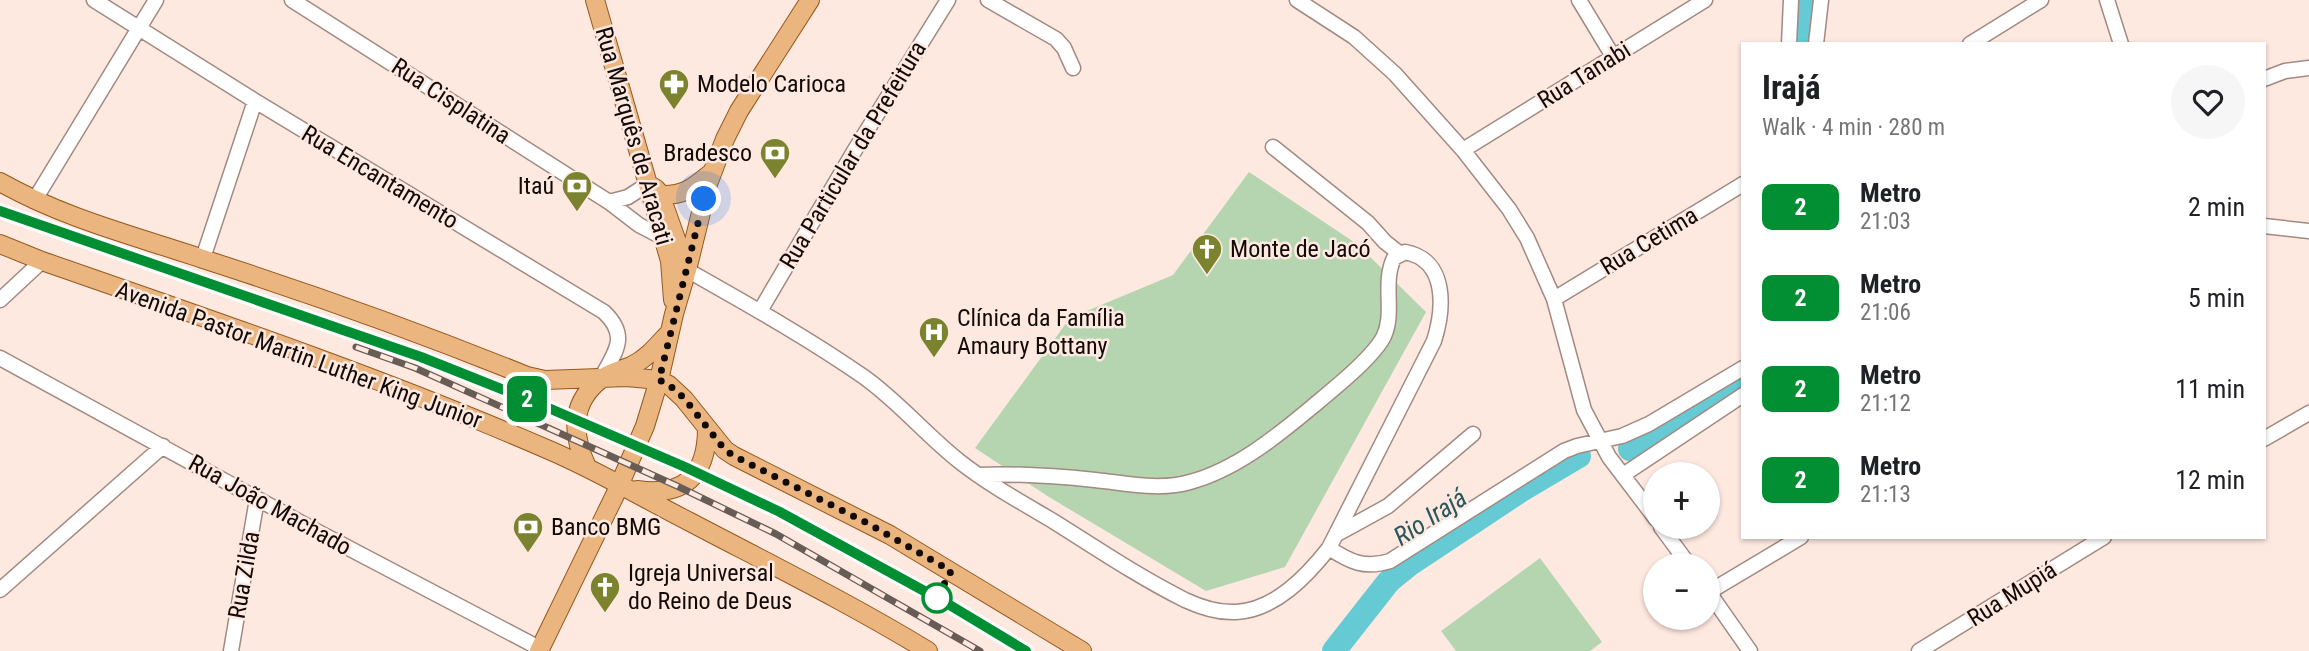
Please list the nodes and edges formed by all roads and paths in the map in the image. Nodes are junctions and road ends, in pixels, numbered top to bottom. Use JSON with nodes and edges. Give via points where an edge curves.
{"nodes":[{"id":1,"x":94,"y":0,"type":"edge"},
{"id":2,"x":156,"y":0,"type":"edge"},
{"id":3,"x":292,"y":0,"type":"edge"},
{"id":4,"x":595,"y":0,"type":"edge"},
{"id":5,"x":810,"y":0,"type":"edge"},
{"id":6,"x":948,"y":0,"type":"edge"},
{"id":7,"x":988,"y":0,"type":"edge"},
{"id":8,"x":1297,"y":0,"type":"edge"},
{"id":9,"x":1579,"y":0,"type":"edge"},
{"id":10,"x":1705,"y":0,"type":"edge"},
{"id":11,"x":1791,"y":0,"type":"edge"},
{"id":12,"x":1821,"y":0,"type":"edge"},
{"id":13,"x":2041,"y":0,"type":"edge"},
{"id":14,"x":2107,"y":0,"type":"edge"},
{"id":15,"x":140,"y":28,"type":"junction"},
{"id":16,"x":1789,"y":42,"type":"edge"},
{"id":17,"x":1816,"y":42,"type":"edge"},
{"id":18,"x":1973,"y":42,"type":"edge"},
{"id":19,"x":2120,"y":42,"type":"edge"},
{"id":20,"x":1614,"y":58,"type":"junction"},
{"id":21,"x":1073,"y":68,"type":"dead end"},
{"id":22,"x":2309,"y":68,"type":"edge"},
{"id":23,"x":2266,"y":78,"type":"edge"},
{"id":24,"x":255,"y":101,"type":"junction"},
{"id":25,"x":1273,"y":147,"type":"dead end"},
{"id":26,"x":1463,"y":150,"type":"junction"},
{"id":27,"x":711,"y":173,"type":"junction"},
{"id":28,"x":0,"y":182,"type":"edge"},
{"id":29,"x":1741,"y":185,"type":"edge"},
{"id":30,"x":654,"y":190,"type":"junction"},
{"id":31,"x":34,"y":201,"type":"junction"},
{"id":32,"x":609,"y":202,"type":"junction"},
{"id":33,"x":2266,"y":226,"type":"edge"},
{"id":34,"x":2309,"y":231,"type":"edge"},
{"id":35,"x":662,"y":237,"type":"junction"},
{"id":36,"x":0,"y":244,"type":"edge"},
{"id":37,"x":1399,"y":253,"type":"junction"},
{"id":38,"x":203,"y":258,"type":"junction"},
{"id":39,"x":42,"y":261,"type":"junction"},
{"id":40,"x":687,"y":270,"type":"junction"},
{"id":41,"x":1554,"y":299,"type":"junction"},
{"id":42,"x":0,"y":300,"type":"edge"},
{"id":43,"x":760,"y":311,"type":"junction"},
{"id":44,"x":672,"y":323,"type":"junction"},
{"id":45,"x":0,"y":358,"type":"edge"},
{"id":46,"x":1741,"y":369,"type":"edge"},
{"id":47,"x":601,"y":378,"type":"junction"},
{"id":48,"x":659,"y":380,"type":"junction"},
{"id":49,"x":1741,"y":397,"type":"edge"},
{"id":50,"x":2309,"y":413,"type":"edge"},
{"id":51,"x":707,"y":428,"type":"junction"},
{"id":52,"x":1473,"y":434,"type":"dead end"},
{"id":53,"x":2266,"y":438,"type":"edge"},
{"id":54,"x":1600,"y":441,"type":"junction"},
{"id":55,"x":163,"y":446,"type":"junction"},
{"id":56,"x":587,"y":467,"type":"junction"},
{"id":57,"x":978,"y":475,"type":"junction"},
{"id":58,"x":1623,"y":475,"type":"junction"},
{"id":59,"x":625,"y":486,"type":"junction"},
{"id":60,"x":257,"y":499,"type":"junction"},
{"id":61,"x":1643,"y":502,"type":"edge"},
{"id":62,"x":1337,"y":534,"type":"junction"},
{"id":63,"x":1798,"y":539,"type":"edge"},
{"id":64,"x":2101,"y":539,"type":"edge"},
{"id":65,"x":1329,"y":548,"type":"junction"},
{"id":66,"x":1720,"y":585,"type":"edge"},
{"id":67,"x":0,"y":590,"type":"edge"},
{"id":68,"x":1720,"y":607,"type":"edge"},
{"id":69,"x":540,"y":650,"type":"edge"},
{"id":70,"x":231,"y":651,"type":"edge"},
{"id":71,"x":928,"y":651,"type":"edge"},
{"id":72,"x":1082,"y":651,"type":"edge"},
{"id":73,"x":1750,"y":651,"type":"edge"},
{"id":74,"x":1919,"y":651,"type":"edge"}],
"edges":[{"from":1,"to":15,"type":"street","name":"Rua Encantamento"},
{"from":2,"to":15,"type":"street"},
{"from":3,"to":32,"type":"street","name":"Rua Cisplatina"},
{"from":4,"to":30,"type":"main road","name":"Rua Marquês de Aracati"},
{"from":5,"to":27,"type":"main road","via":[[739,111]]},
{"from":6,"to":43,"type":"street","name":"Rua Particular da Prefeitura"},
{"from":7,"to":21,"type":"street","via":[[1056,39]]},
{"from":8,"to":26,"type":"street","via":[[1375,54]]},
{"from":9,"to":20,"type":"street"},
{"from":10,"to":20,"type":"street","name":"Rua Tanabi"},
{"from":11,"to":16,"type":"street"},
{"from":12,"to":17,"type":"street"},
{"from":13,"to":18,"type":"street"},
{"from":14,"to":19,"type":"street"},
{"from":15,"to":24,"type":"street","name":"Rua Encantamento"},
{"from":15,"to":31,"type":"street"},
{"from":20,"to":26,"type":"street","name":"Rua Tanabi"},
{"from":22,"to":23,"type":"street"},
{"from":24,"to":38,"type":"street"},
{"from":24,"to":47,"type":"street","name":"Rua Encantamento","via":[[604,312],[618,332],[614,356]]},
{"from":25,"to":37,"type":"street"},
{"from":26,"to":41,"type":"street","via":[[1509,209]]},
{"from":27,"to":30,"type":"main road","via":[[678,195]]},
{"from":27,"to":40,"type":"main road"},
{"from":28,"to":31,"type":"main road"},
{"from":29,"to":41,"type":"street","name":"Rua Cetima"},
{"from":30,"to":32,"type":"street"},
{"from":30,"to":35,"type":"main road","name":"Rua Marquês de Aracati"},
{"from":30,"to":40,"type":"main road"},
{"from":31,"to":38,"type":"main road","via":[[86,223]]},
{"from":32,"to":35,"type":"street","name":"Rua Cisplatina"},
{"from":33,"to":34,"type":"street"},
{"from":35,"to":44,"type":"main road","name":"Rua Marquês de Aracati","via":[[672,271]]},
{"from":36,"to":39,"type":"main road","name":"Avenida Pastor Martin Luther King Junior"},
{"from":37,"to":57,"type":"street","via":[[1389,272],[1386,330],[1373,351],[1300,417],[1222,470],[1189,483],[1162,486],[1045,475]]},
{"from":37,"to":62,"type":"street","via":[[1422,258],[1437,277],[1438,328]]},
{"from":38,"to":47,"type":"main road","via":[[527,376],[545,380]]},
{"from":39,"to":42,"type":"street"},
{"from":39,"to":56,"type":"main road","name":"Avenida Pastor Martin Luther King Junior","via":[[368,376]]},
{"from":40,"to":43,"type":"street"},
{"from":40,"to":44,"type":"main road"},
{"from":41,"to":54,"type":"street","via":[[1578,393]]},
{"from":43,"to":57,"type":"street","via":[[888,395]]},
{"from":44,"to":47,"type":"main road","via":[[643,359]]},
{"from":44,"to":48,"type":"main road"},
{"from":45,"to":55,"type":"street","name":"Rua João Machado"},
{"from":46,"to":54,"type":"street","via":[[1648,425]]},
{"from":47,"to":48,"type":"main road"},
{"from":47,"to":56,"type":"main road","via":[[585,397],[575,430]]},
{"from":48,"to":51,"type":"main road","via":[[677,391]]},
{"from":48,"to":59,"type":"main road"},
{"from":49,"to":58,"type":"street"},
{"from":50,"to":53,"type":"street"},
{"from":51,"to":59,"type":"main road","via":[[703,463],[686,484],[655,493]]},
{"from":51,"to":72,"type":"main road","via":[[740,460],[890,535]]},
{"from":52,"to":62,"type":"street","via":[[1388,506]]},
{"from":54,"to":58,"type":"street"},
{"from":54,"to":65,"type":"street","via":[[1546,461],[1390,561],[1361,565]]},
{"from":55,"to":60,"type":"street","name":"Rua João Machado"},
{"from":55,"to":67,"type":"street"},
{"from":56,"to":59,"type":"main road","name":"Avenida Pastor Martin Luther King Junior"},
{"from":57,"to":65,"type":"street","via":[[1186,600],[1217,611],[1237,612],[1268,603],[1306,576]]},
{"from":58,"to":61,"type":"street"},
{"from":59,"to":69,"type":"main road"},
{"from":59,"to":71,"type":"main road","name":"Avenida Pastor Martin Luther King Junior"},
{"from":60,"to":69,"type":"street","name":"Rua João Machado"},
{"from":60,"to":70,"type":"street","name":"Rua Zilda"},
{"from":62,"to":65,"type":"street"},
{"from":63,"to":66,"type":"street"},
{"from":64,"to":74,"type":"street","name":"Rua Mupiá"},
{"from":68,"to":73,"type":"street"}]}
